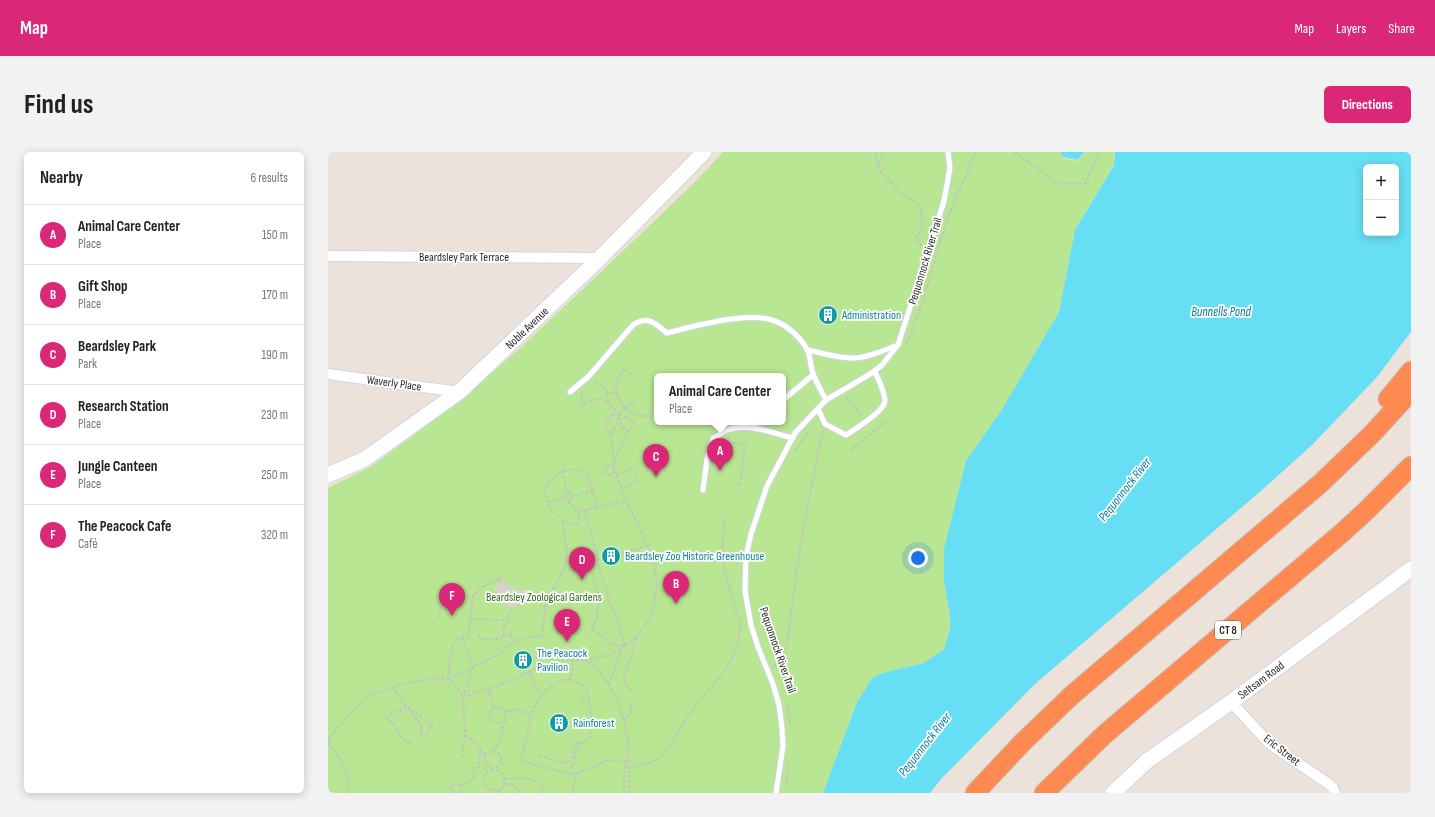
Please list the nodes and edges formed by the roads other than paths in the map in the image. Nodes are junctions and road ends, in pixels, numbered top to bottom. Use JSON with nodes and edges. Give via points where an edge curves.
{"nodes":[{"id":1,"x":704,"y":152,"type":"edge"},
{"id":2,"x":948,"y":152,"type":"edge"},
{"id":3,"x":328,"y":256,"type":"edge"},
{"id":4,"x":600,"y":258,"type":"junction"},
{"id":5,"x":898,"y":345,"type":"junction"},
{"id":6,"x":807,"y":350,"type":"junction"},
{"id":7,"x":874,"y":371,"type":"junction"},
{"id":8,"x":1411,"y":371,"type":"edge"},
{"id":9,"x":328,"y":374,"type":"edge"},
{"id":10,"x":813,"y":375,"type":"junction"},
{"id":11,"x":1411,"y":391,"type":"edge"},
{"id":12,"x":459,"y":392,"type":"junction"},
{"id":13,"x":570,"y":392,"type":"dead end"},
{"id":14,"x":786,"y":398,"type":"edge"},
{"id":15,"x":826,"y":400,"type":"junction"},
{"id":16,"x":818,"y":409,"type":"junction"},
{"id":17,"x":754,"y":425,"type":"edge"},
{"id":18,"x":758,"y":425,"type":"edge"},
{"id":19,"x":756,"y":428,"type":"junction"},
{"id":20,"x":793,"y":438,"type":"junction"},
{"id":21,"x":1411,"y":466,"type":"edge"},
{"id":22,"x":328,"y":475,"type":"edge"},
{"id":23,"x":1322,"y":483,"type":"junction"},
{"id":24,"x":703,"y":490,"type":"dead end"},
{"id":25,"x":1411,"y":569,"type":"edge"},
{"id":26,"x":1231,"y":702,"type":"junction"},
{"id":27,"x":776,"y":793,"type":"edge"},
{"id":28,"x":975,"y":793,"type":"edge"},
{"id":29,"x":1044,"y":793,"type":"edge"},
{"id":30,"x":1113,"y":793,"type":"edge"},
{"id":31,"x":1335,"y":793,"type":"edge"}],
"edges":[{"from":1,"to":4,"type":"main road","name":"Noble Avenue"},
{"from":2,"to":5,"type":"lane","via":[[950,168],[944,201]]},
{"from":3,"to":4,"type":"street","name":"Beardsley Park Terrace"},
{"from":4,"to":12,"type":"main road","name":"Noble Avenue"},
{"from":5,"to":6,"type":"lane","via":[[854,358]]},
{"from":5,"to":7,"type":"lane"},
{"from":6,"to":10,"type":"lane"},
{"from":6,"to":13,"type":"lane","via":[[795,334],[783,325],[766,318],[743,318],[667,333],[656,324],[640,320],[588,377]]},
{"from":7,"to":15,"type":"lane"},
{"from":7,"to":16,"type":"lane","via":[[885,400],[882,409],[846,436],[825,424]]},
{"from":8,"to":23,"type":"highway"},
{"from":9,"to":12,"type":"street","name":"Waverly Place"},
{"from":10,"to":14,"type":"lane"},
{"from":10,"to":15,"type":"lane"},
{"from":11,"to":23,"type":"highway"},
{"from":12,"to":22,"type":"main road","name":"Noble Avenue","via":[[365,459]]},
{"from":15,"to":16,"type":"lane"},
{"from":16,"to":20,"type":"lane"},
{"from":17,"to":19,"type":"lane"},
{"from":18,"to":19,"type":"lane"},
{"from":19,"to":20,"type":"lane"},
{"from":19,"to":24,"type":"lane","via":[[730,430],[714,439],[707,459]]},
{"from":20,"to":27,"type":"lane","via":[[767,486],[757,512],[745,574],[751,625],[779,705],[783,746]]},
{"from":21,"to":29,"type":"highway","number":"CT 8","via":[[1343,532],[1105,734]]},
{"from":23,"to":28,"type":"highway","via":[[1072,695]]},
{"from":25,"to":26,"type":"main road","name":"Seltsam Road"},
{"from":26,"to":30,"type":"main road","name":"Seltsam Road","via":[[1147,761]]},
{"from":26,"to":31,"type":"street","name":"Eric Street","via":[[1273,746],[1329,784]]}]}
